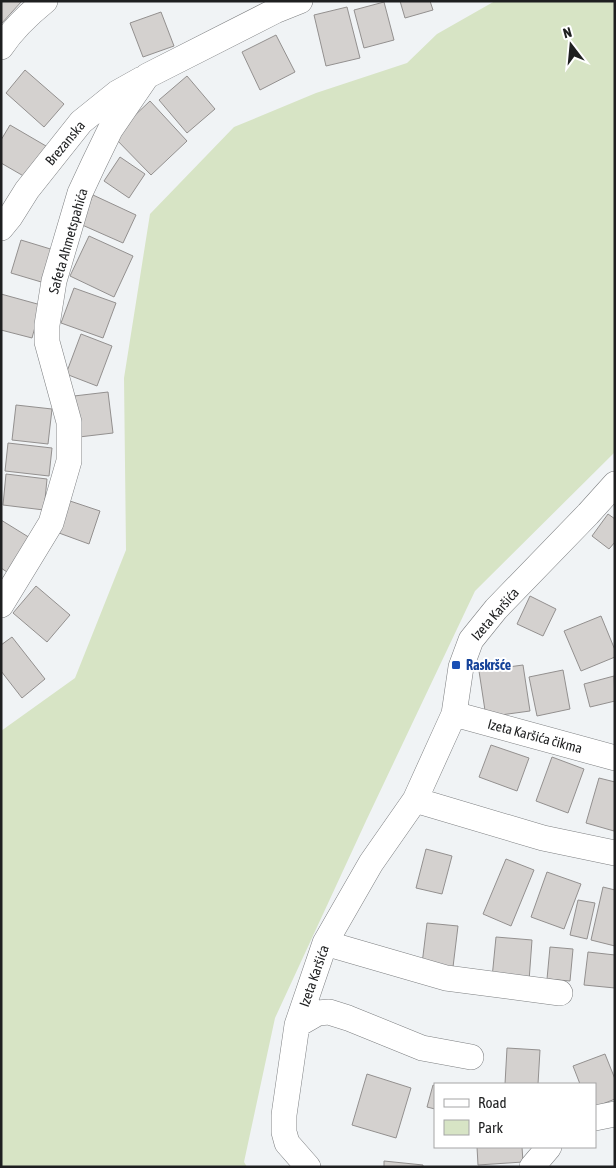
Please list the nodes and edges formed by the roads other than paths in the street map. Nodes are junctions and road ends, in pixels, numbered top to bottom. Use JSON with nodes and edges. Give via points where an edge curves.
{"nodes":[{"id":1,"x":45,"y":1,"type":"edge"},
{"id":2,"x":300,"y":1,"type":"edge"},
{"id":3,"x":1,"y":46,"type":"edge"},
{"id":4,"x":146,"y":76,"type":"junction"},
{"id":5,"x":1,"y":228,"type":"edge"},
{"id":6,"x":615,"y":484,"type":"edge"},
{"id":7,"x":1,"y":605,"type":"edge"},
{"id":8,"x":454,"y":714,"type":"junction"},
{"id":9,"x":615,"y":758,"type":"edge"},
{"id":10,"x":415,"y":800,"type":"junction"},
{"id":11,"x":615,"y":853,"type":"edge"},
{"id":12,"x":325,"y":943,"type":"junction"},
{"id":13,"x":560,"y":993,"type":"dead end"},
{"id":14,"x":297,"y":1025,"type":"junction"},
{"id":15,"x":471,"y":1057,"type":"dead end"},
{"id":16,"x":615,"y":1114,"type":"edge"},
{"id":17,"x":596,"y":1118,"type":"edge"},
{"id":18,"x":548,"y":1148,"type":"edge"},
{"id":19,"x":308,"y":1167,"type":"edge"},
{"id":20,"x":532,"y":1167,"type":"edge"}],
"edges":[{"from":1,"to":3,"type":"street"},
{"from":2,"to":4,"type":"street","name":"Safeta Ahmetspahića"},
{"from":4,"to":5,"type":"street","name":"Brezanska","via":[[117,93],[81,122]]},
{"from":4,"to":7,"type":"street","name":"Safeta Ahmetspahića","via":[[110,130],[87,178],[54,281],[47,342],[69,422],[69,461],[51,523]]},
{"from":6,"to":8,"type":"street","name":"Izeta Karšića","via":[[496,609],[471,640],[461,667]]},
{"from":8,"to":9,"type":"street","name":"Izeta Karšića čikma"},
{"from":8,"to":10,"type":"street","name":"Izeta Karšića"},
{"from":10,"to":11,"type":"street","via":[[543,838]]},
{"from":10,"to":12,"type":"street","name":"Izeta Karšića","via":[[371,863]]},
{"from":12,"to":13,"type":"street","via":[[446,978]]},
{"from":12,"to":14,"type":"street","name":"Izeta Karšića"},
{"from":14,"to":15,"type":"street","via":[[318,1013],[329,1012],[422,1048]]},
{"from":14,"to":19,"type":"street","name":"Izeta Karšića","via":[[284,1132],[287,1143]]},
{"from":16,"to":17,"type":"street"},
{"from":18,"to":20,"type":"street"}]}
